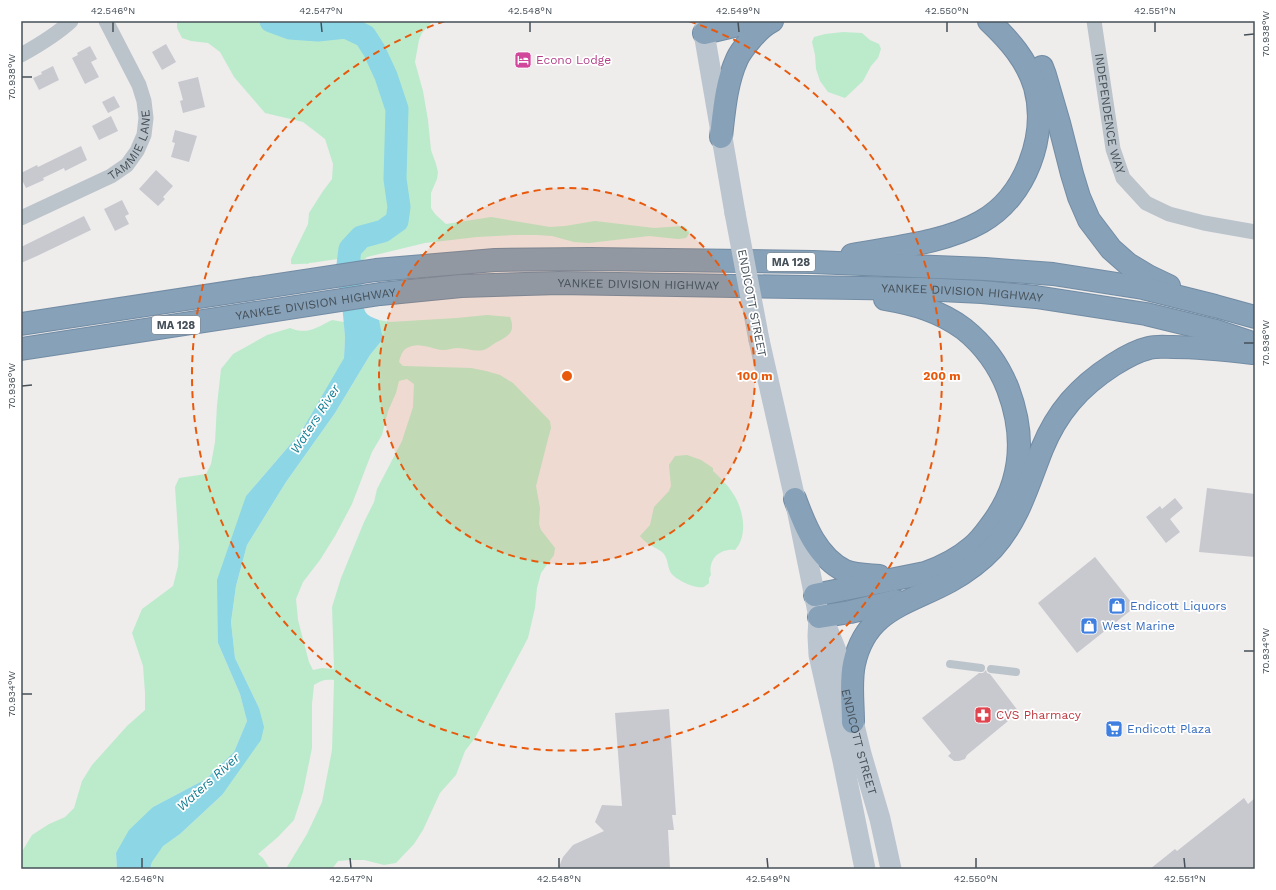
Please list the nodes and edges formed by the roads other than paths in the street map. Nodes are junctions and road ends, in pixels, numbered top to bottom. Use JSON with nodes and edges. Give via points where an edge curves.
{"nodes":[{"id":1,"x":71,"y":21,"type":"edge"},
{"id":2,"x":106,"y":21,"type":"edge"},
{"id":3,"x":754,"y":21,"type":"edge"},
{"id":4,"x":772,"y":21,"type":"edge"},
{"id":5,"x":988,"y":21,"type":"edge"},
{"id":6,"x":1010,"y":21,"type":"edge"},
{"id":7,"x":1094,"y":21,"type":"edge"},
{"id":8,"x":702,"y":25,"type":"edge"},
{"id":9,"x":21,"y":55,"type":"edge"},
{"id":10,"x":721,"y":137,"type":"junction"},
{"id":11,"x":21,"y":218,"type":"edge"},
{"id":12,"x":1255,"y":232,"type":"edge"},
{"id":13,"x":813,"y":262,"type":"junction"},
{"id":14,"x":817,"y":288,"type":"junction"},
{"id":15,"x":1202,"y":302,"type":"junction"},
{"id":16,"x":1255,"y":317,"type":"edge"},
{"id":17,"x":21,"y":324,"type":"edge"},
{"id":18,"x":1255,"y":344,"type":"edge"},
{"id":19,"x":21,"y":349,"type":"edge"},
{"id":20,"x":1255,"y":353,"type":"edge"},
{"id":21,"x":795,"y":499,"type":"junction"},
{"id":22,"x":910,"y":576,"type":"junction"},
{"id":23,"x":815,"y":594,"type":"junction"},
{"id":24,"x":915,"y":597,"type":"junction"},
{"id":25,"x":819,"y":617,"type":"junction"},
{"id":26,"x":950,"y":664,"type":"dead end"},
{"id":27,"x":981,"y":668,"type":"dead end"},
{"id":28,"x":991,"y":669,"type":"dead end"},
{"id":29,"x":1016,"y":672,"type":"dead end"},
{"id":30,"x":854,"y":722,"type":"junction"},
{"id":31,"x":865,"y":869,"type":"edge"},
{"id":32,"x":891,"y":869,"type":"edge"}],
"edges":[{"from":1,"to":9,"type":"street","via":[[39,46]]},
{"from":2,"to":11,"type":"street","name":"TAMMIE LANE","via":[[139,85],[146,118],[144,135],[127,165],[111,176]]},
{"from":3,"to":8,"type":"highway"},
{"from":4,"to":10,"type":"highway","via":[[756,34],[738,57],[732,71]]},
{"from":5,"to":13,"type":"highway","via":[[1017,50],[1035,87],[1039,126],[1031,161],[1015,191],[1001,208],[983,221],[949,236]]},
{"from":6,"to":15,"type":"highway","via":[[1035,52],[1045,76],[1079,197],[1089,220],[1112,249],[1128,264]]},
{"from":7,"to":12,"type":"street","name":"INDEPENDENCE WAY","via":[[1113,149],[1122,178],[1146,203],[1169,214]]},
{"from":8,"to":10,"type":"main road","name":"ENDICOTT STREET"},
{"from":10,"to":21,"type":"main road","name":"ENDICOTT STREET","bridge":true,"via":[[759,340]]},
{"from":13,"to":15,"type":"highway","name":"YANKEE DIVISION HIGHWAY","number":"MA 128","via":[[1052,274],[1143,288]]},
{"from":13,"to":17,"type":"highway","name":"YANKEE DIVISION HIGHWAY","number":"MA 128","via":[[488,260],[376,270]]},
{"from":14,"to":18,"type":"highway","name":"YANKEE DIVISION HIGHWAY","number":"MA 128","via":[[982,292],[1036,297],[1146,314],[1216,331]]},
{"from":14,"to":19,"type":"highway","name":"YANKEE DIVISION HIGHWAY","number":"MA 128","via":[[552,283],[461,286],[330,301]]},
{"from":14,"to":22,"type":"highway","via":[[911,304],[947,318],[977,341],[993,361],[1003,377],[1014,406],[1019,446],[1016,471],[1004,506],[973,547],[940,567]]},
{"from":15,"to":16,"type":"highway","name":"YANKEE DIVISION HIGHWAY","number":"MA 128"},
{"from":20,"to":24,"type":"highway","via":[[1196,347],[1150,348],[1136,352],[1098,374],[1069,402],[1051,431],[1025,496],[1004,536],[965,573]]},
{"from":21,"to":22,"type":"highway","via":[[813,539],[826,557],[837,566],[862,575]]},
{"from":21,"to":23,"type":"main road","name":"ENDICOTT STREET"},
{"from":22,"to":23,"type":"highway"},
{"from":23,"to":25,"type":"main road","name":"ENDICOTT STREET"},
{"from":24,"to":25,"type":"highway"},
{"from":24,"to":30,"type":"highway","via":[[878,619],[858,648],[852,684]]},
{"from":25,"to":30,"type":"main road","name":"ENDICOTT STREET","via":[[836,651]]},
{"from":25,"to":31,"type":"main road","name":"ENDICOTT STREET","via":[[819,655]]},
{"from":26,"to":27,"type":"lane"},
{"from":28,"to":29,"type":"lane"},
{"from":30,"to":32,"type":"main road","name":"ENDICOTT STREET"}]}
